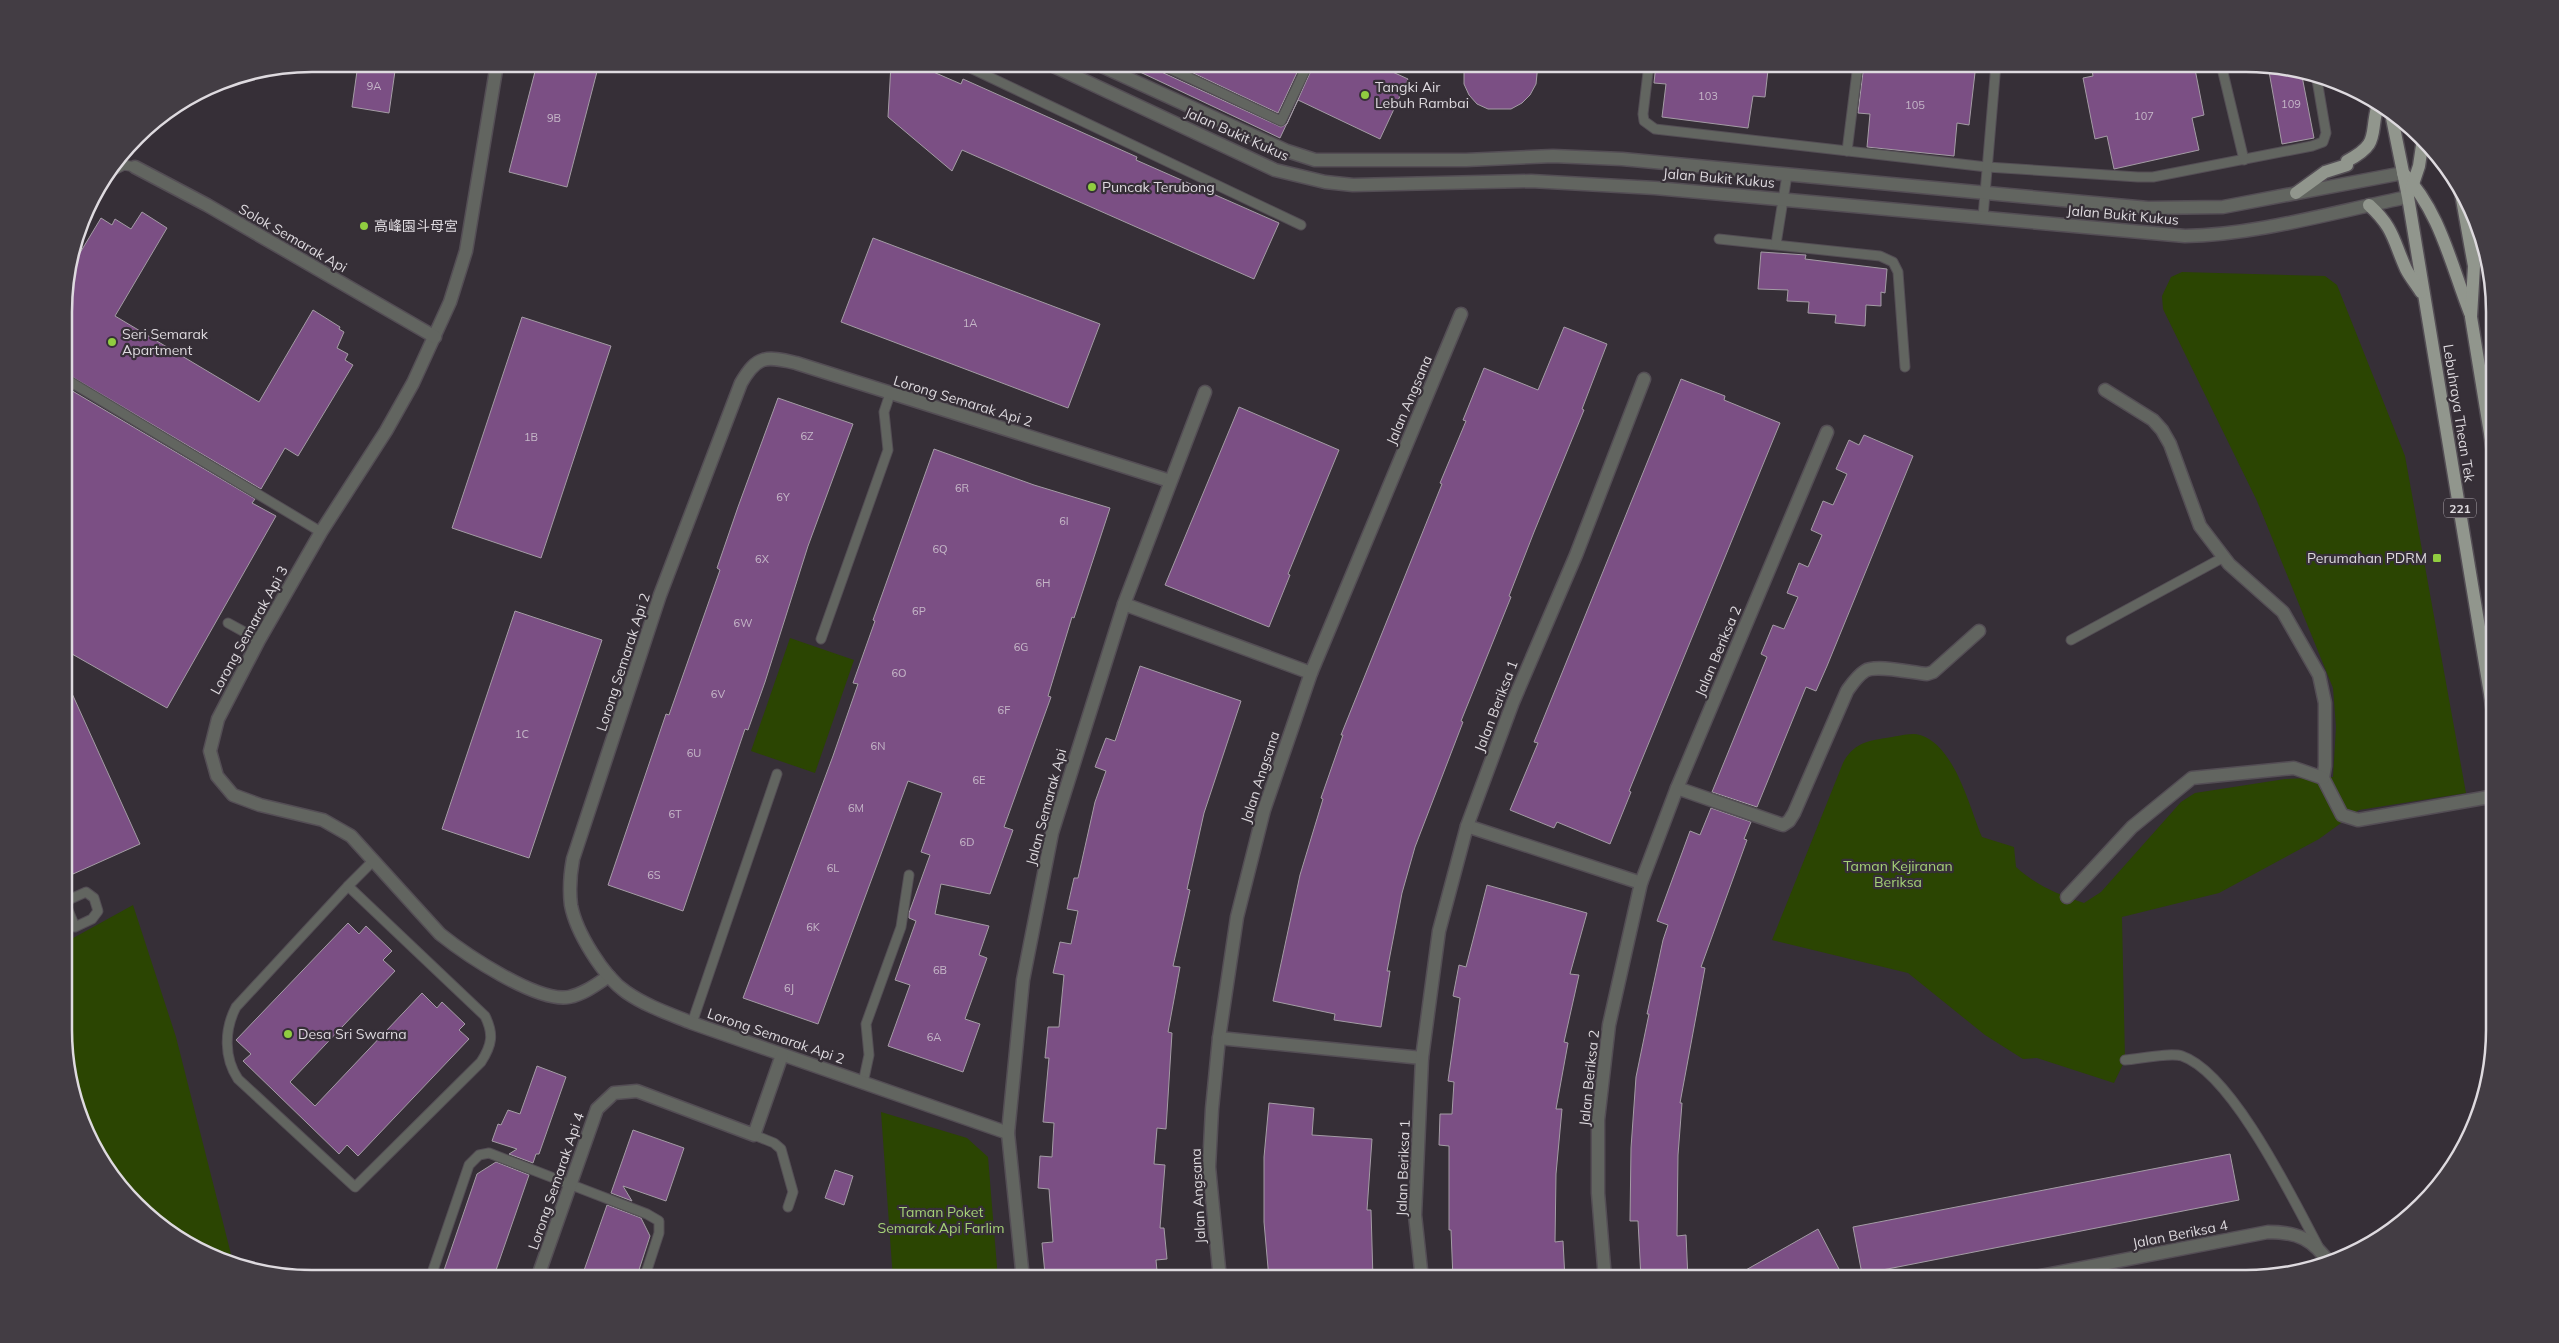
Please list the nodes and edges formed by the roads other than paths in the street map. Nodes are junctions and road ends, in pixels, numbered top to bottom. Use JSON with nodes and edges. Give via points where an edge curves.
{"nodes":[{"id":1,"x":496,"y":72,"type":"edge"},
{"id":2,"x":979,"y":72,"type":"edge"},
{"id":3,"x":1066,"y":72,"type":"edge"},
{"id":4,"x":1115,"y":72,"type":"edge"},
{"id":5,"x":1177,"y":72,"type":"edge"},
{"id":6,"x":1304,"y":72,"type":"edge"},
{"id":7,"x":1648,"y":72,"type":"edge"},
{"id":8,"x":1857,"y":72,"type":"edge"},
{"id":9,"x":1995,"y":72,"type":"edge"},
{"id":10,"x":2222,"y":72,"type":"edge"},
{"id":11,"x":2318,"y":83,"type":"edge"},
{"id":12,"x":2377,"y":111,"type":"edge"},
{"id":13,"x":2394,"y":123,"type":"edge"},
{"id":14,"x":2421,"y":148,"type":"edge"},
{"id":15,"x":1848,"y":151,"type":"junction"},
{"id":16,"x":2244,"y":160,"type":"junction"},
{"id":17,"x":121,"y":167,"type":"edge"},
{"id":18,"x":135,"y":167,"type":"joint"},
{"id":19,"x":1987,"y":167,"type":"junction"},
{"id":20,"x":2403,"y":172,"type":"junction"},
{"id":21,"x":1787,"y":175,"type":"junction"},
{"id":22,"x":2414,"y":184,"type":"junction"},
{"id":23,"x":2296,"y":193,"type":"junction"},
{"id":24,"x":1986,"y":194,"type":"junction"},
{"id":25,"x":2408,"y":197,"type":"junction"},
{"id":26,"x":1784,"y":198,"type":"junction"},
{"id":27,"x":2369,"y":205,"type":"junction"},
{"id":28,"x":2464,"y":211,"type":"edge"},
{"id":29,"x":1983,"y":217,"type":"junction"},
{"id":30,"x":1301,"y":225,"type":"dead end"},
{"id":31,"x":1719,"y":239,"type":"dead end"},
{"id":32,"x":1776,"y":244,"type":"junction"},
{"id":33,"x":2425,"y":298,"type":"junction"},
{"id":34,"x":1461,"y":314,"type":"dead end"},
{"id":35,"x":2471,"y":317,"type":"junction"},
{"id":36,"x":435,"y":337,"type":"junction"},
{"id":37,"x":1905,"y":367,"type":"dead end"},
{"id":38,"x":1644,"y":378,"type":"dead end"},
{"id":39,"x":72,"y":383,"type":"edge"},
{"id":40,"x":2105,"y":390,"type":"dead end"},
{"id":41,"x":1205,"y":392,"type":"dead end"},
{"id":42,"x":890,"y":394,"type":"junction"},
{"id":43,"x":2486,"y":409,"type":"edge"},
{"id":44,"x":1827,"y":432,"type":"dead end"},
{"id":45,"x":1170,"y":480,"type":"junction"},
{"id":46,"x":321,"y":532,"type":"junction"},
{"id":47,"x":2224,"y":557,"type":"junction"},
{"id":48,"x":1124,"y":604,"type":"junction"},
{"id":49,"x":228,"y":623,"type":"dead end"},
{"id":50,"x":1979,"y":631,"type":"dead end"},
{"id":51,"x":821,"y":639,"type":"dead end"},
{"id":52,"x":259,"y":640,"type":"junction"},
{"id":53,"x":2071,"y":640,"type":"dead end"},
{"id":54,"x":2486,"y":669,"type":"edge"},
{"id":55,"x":1311,"y":673,"type":"junction"},
{"id":56,"x":777,"y":774,"type":"dead end"},
{"id":57,"x":2323,"y":778,"type":"junction"},
{"id":58,"x":1677,"y":788,"type":"junction"},
{"id":59,"x":2486,"y":798,"type":"edge"},
{"id":60,"x":1467,"y":826,"type":"junction"},
{"id":61,"x":373,"y":861,"type":"junction"},
{"id":62,"x":909,"y":875,"type":"dead end"},
{"id":63,"x":1642,"y":883,"type":"junction"},
{"id":64,"x":348,"y":886,"type":"junction"},
{"id":65,"x":2067,"y":897,"type":"dead end"},
{"id":66,"x":609,"y":976,"type":"junction"},
{"id":67,"x":692,"y":1023,"type":"junction"},
{"id":68,"x":1219,"y":1038,"type":"junction"},
{"id":69,"x":782,"y":1055,"type":"junction"},
{"id":70,"x":1422,"y":1058,"type":"junction"},
{"id":71,"x":2125,"y":1060,"type":"dead end"},
{"id":72,"x":863,"y":1082,"type":"junction"},
{"id":73,"x":1008,"y":1133,"type":"junction"},
{"id":74,"x":754,"y":1135,"type":"junction"},
{"id":75,"x":570,"y":1185,"type":"junction"},
{"id":76,"x":788,"y":1207,"type":"dead end"},
{"id":77,"x":2318,"y":1246,"type":"junction"},
{"id":78,"x":2326,"y":1257,"type":"edge"},
{"id":79,"x":433,"y":1270,"type":"edge"},
{"id":80,"x":540,"y":1270,"type":"edge"},
{"id":81,"x":647,"y":1270,"type":"edge"},
{"id":82,"x":1022,"y":1270,"type":"edge"},
{"id":83,"x":1219,"y":1270,"type":"edge"},
{"id":84,"x":1421,"y":1270,"type":"edge"},
{"id":85,"x":1604,"y":1270,"type":"edge"},
{"id":86,"x":2092,"y":1270,"type":"edge"}],
"edges":[{"from":1,"to":36,"type":"street","name":"Lorong Semarak Api 3","via":[[466,251]]},
{"from":2,"to":30,"type":"lane"},
{"from":3,"to":26,"type":"street","name":"Jalan Bukit Kukus","via":[[1276,170],[1325,182],[1353,186],[1530,181]]},
{"from":4,"to":21,"type":"street","name":"Jalan Bukit Kukus","via":[[1287,151],[1315,160],[1466,160],[1553,156],[1622,159]]},
{"from":5,"to":6,"type":"lane","via":[[1281,121]]},
{"from":7,"to":15,"type":"lane","via":[[1643,114],[1644,121],[1655,129]]},
{"from":8,"to":15,"type":"lane"},
{"from":9,"to":19,"type":"lane"},
{"from":10,"to":16,"type":"lane"},
{"from":11,"to":16,"type":"lane","via":[[2326,133],[2323,142]]},
{"from":12,"to":23,"type":"main road","via":[[2375,129],[2364,152],[2347,161],[2347,165],[2325,172]]},
{"from":13,"to":20,"type":"main road","name":"Lebuhraya Thean Tek"},
{"from":14,"to":22,"type":"main road"},
{"from":15,"to":19,"type":"lane"},
{"from":16,"to":19,"type":"lane","via":[[2152,177]]},
{"from":17,"to":18,"type":"lane"},
{"from":18,"to":36,"type":"street","name":"Solok Semarak Api"},
{"from":19,"to":24,"type":"lane"},
{"from":20,"to":22,"type":"main road"},
{"from":20,"to":23,"type":"street","name":"Jalan Bukit Kukus"},
{"from":20,"to":25,"type":"main road","name":"Lebuhraya Thean Tek"},
{"from":21,"to":24,"type":"street","name":"Jalan Bukit Kukus"},
{"from":21,"to":26,"type":"lane"},
{"from":22,"to":25,"type":"main road"},
{"from":22,"to":35,"type":"main road","via":[[2441,231]]},
{"from":23,"to":24,"type":"street","name":"Jalan Bukit Kukus","via":[[2223,207],[2186,208],[2148,208]]},
{"from":24,"to":29,"type":"lane"},
{"from":25,"to":27,"type":"street","name":"Jalan Bukit Kukus"},
{"from":25,"to":33,"type":"main road","name":"Lebuhraya Thean Tek","number":"221"},
{"from":26,"to":29,"type":"street","name":"Jalan Bukit Kukus"},
{"from":26,"to":32,"type":"lane"},
{"from":27,"to":29,"type":"street","name":"Jalan Bukit Kukus","via":[[2209,236]]},
{"from":27,"to":33,"type":"main road","via":[[2392,231],[2406,269]]},
{"from":28,"to":35,"type":"main road","name":"Lebuhraya Thean Tek","via":[[2474,266]]},
{"from":31,"to":32,"type":"lane"},
{"from":32,"to":37,"type":"lane","via":[[1880,256],[1893,262],[1898,272]]},
{"from":33,"to":54,"type":"main road","name":"Lebuhraya Thean Tek","number":"221"},
{"from":34,"to":55,"type":"street","name":"Jalan Angsana"},
{"from":35,"to":43,"type":"main road","name":"Lebuhraya Thean Tek"},
{"from":36,"to":46,"type":"street","name":"Lorong Semarak Api 3","via":[[386,431]]},
{"from":38,"to":60,"type":"street","name":"Jalan Beriksa 1","via":[[1576,555],[1513,702]]},
{"from":39,"to":46,"type":"lane"},
{"from":40,"to":47,"type":"street","via":[[2153,420],[2162,430],[2200,526]]},
{"from":41,"to":45,"type":"street","name":"Jalan Semarak Api"},
{"from":42,"to":45,"type":"street","name":"Lorong Semarak Api 2"},
{"from":42,"to":51,"type":"lane","via":[[884,412],[888,450]]},
{"from":42,"to":66,"type":"street","name":"Lorong Semarak Api 2","via":[[774,358],[760,360],[750,367],[741,383],[660,595],[573,859],[569,883],[572,907],[581,933]]},
{"from":44,"to":58,"type":"street","name":"Jalan Beriksa 2"},
{"from":45,"to":48,"type":"street","name":"Jalan Semarak Api"},
{"from":46,"to":52,"type":"street","name":"Lorong Semarak Api 3"},
{"from":47,"to":53,"type":"lane"},
{"from":47,"to":57,"type":"street","via":[[2283,612],[2319,675],[2324,703]]},
{"from":48,"to":55,"type":"street"},
{"from":48,"to":73,"type":"street","name":"Jalan Semarak Api","via":[[1052,833],[1023,980]]},
{"from":49,"to":52,"type":"lane"},
{"from":50,"to":58,"type":"street","via":[[1933,672],[1876,668],[1857,678],[1847,691],[1794,812],[1783,825]]},
{"from":52,"to":61,"type":"street","name":"Lorong Semarak Api 3","via":[[218,719],[210,752],[217,776],[233,795],[323,820],[339,828],[351,836]]},
{"from":55,"to":68,"type":"street","name":"Jalan Angsana","via":[[1264,810],[1237,917]]},
{"from":56,"to":67,"type":"lane"},
{"from":57,"to":59,"type":"street","via":[[2342,815],[2358,820]]},
{"from":57,"to":65,"type":"street","via":[[2294,768],[2192,778],[2132,827]]},
{"from":58,"to":63,"type":"street","name":"Jalan Beriksa 2"},
{"from":60,"to":63,"type":"street"},
{"from":60,"to":70,"type":"street","name":"Jalan Beriksa 1","via":[[1439,931]]},
{"from":61,"to":64,"type":"lane"},
{"from":61,"to":66,"type":"street","name":"Lorong Semarak Api 3","via":[[440,934],[456,947],[534,992],[568,998]]},
{"from":62,"to":72,"type":"lane","via":[[901,927],[866,1024],[869,1055]]},
{"from":63,"to":85,"type":"street","name":"Jalan Beriksa 2","via":[[1609,1025],[1598,1120],[1598,1193]]},
{"from":64,"to":64,"type":"lane","via":[[236,1008],[231,1018],[227,1055],[230,1068],[238,1079],[355,1187],[481,1062],[492,1040],[485,1016]]},
{"from":66,"to":67,"type":"street","name":"Lorong Semarak Api 2","via":[[633,996]]},
{"from":67,"to":69,"type":"street","name":"Lorong Semarak Api 2"},
{"from":68,"to":70,"type":"street"},
{"from":68,"to":83,"type":"street","name":"Jalan Angsana","via":[[1209,1167]]},
{"from":69,"to":72,"type":"street","name":"Lorong Semarak Api 2"},
{"from":69,"to":74,"type":"street"},
{"from":70,"to":84,"type":"street","name":"Jalan Beriksa 1","via":[[1415,1215]]},
{"from":71,"to":77,"type":"lane","via":[[2180,1055],[2191,1060],[2230,1096]]},
{"from":72,"to":73,"type":"street","name":"Lorong Semarak Api 2"},
{"from":73,"to":82,"type":"street","name":"Jalan Semarak Api"},
{"from":74,"to":75,"type":"street","name":"Lorong Semarak Api 4","via":[[637,1091],[614,1093],[597,1109]]},
{"from":74,"to":76,"type":"lane","via":[[781,1149],[793,1192]]},
{"from":75,"to":79,"type":"lane","via":[[489,1153],[479,1155],[469,1165]]},
{"from":75,"to":80,"type":"street","name":"Lorong Semarak Api 4"},
{"from":75,"to":81,"type":"lane","via":[[647,1214],[659,1222],[660,1234]]},
{"from":77,"to":78,"type":"street"},
{"from":77,"to":86,"type":"street","name":"Jalan Beriksa 4","via":[[2289,1232],[2268,1232]]}]}
